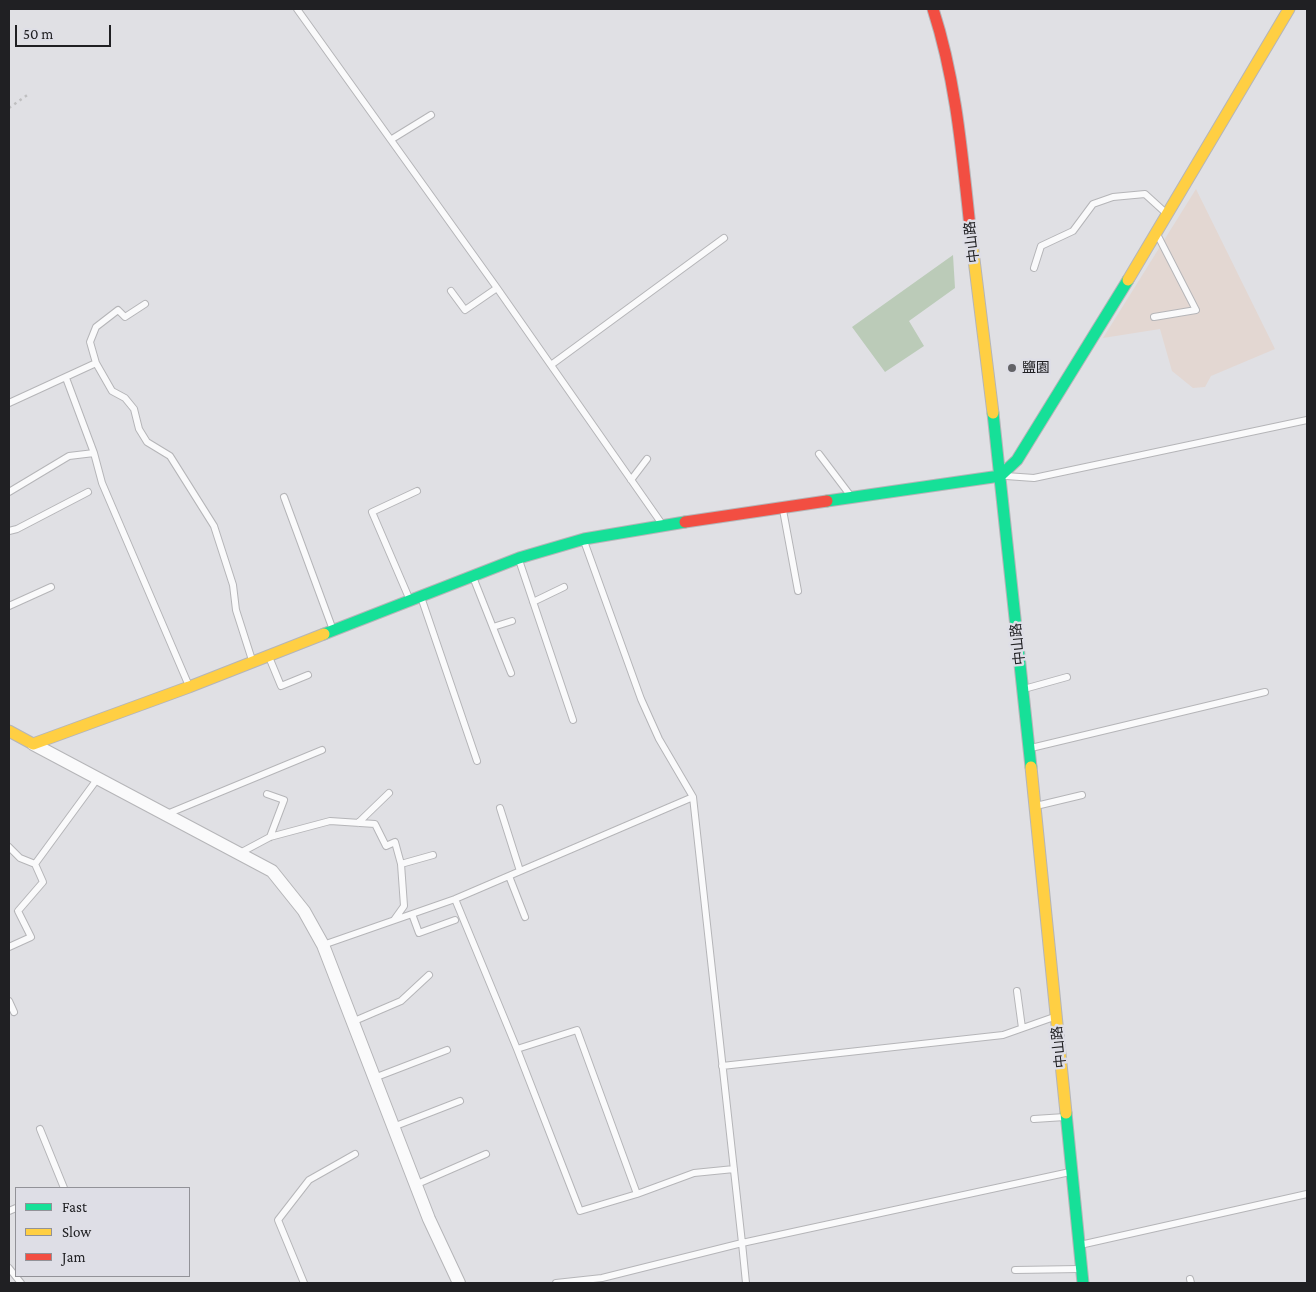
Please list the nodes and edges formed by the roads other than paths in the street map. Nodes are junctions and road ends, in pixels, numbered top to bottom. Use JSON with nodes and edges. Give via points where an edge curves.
{"nodes":[{"id":1,"x":298,"y":9,"type":"edge"},
{"id":2,"x":933,"y":9,"type":"edge"},
{"id":3,"x":1289,"y":9,"type":"edge"},
{"id":4,"x":431,"y":115,"type":"dead end"},
{"id":5,"x":392,"y":139,"type":"junction"},
{"id":6,"x":1168,"y":215,"type":"junction"},
{"id":7,"x":1157,"y":233,"type":"junction"},
{"id":8,"x":724,"y":238,"type":"dead end"},
{"id":9,"x":1034,"y":268,"type":"dead end"},
{"id":10,"x":497,"y":288,"type":"junction"},
{"id":11,"x":451,"y":291,"type":"dead end"},
{"id":12,"x":145,"y":304,"type":"dead end"},
{"id":13,"x":1154,"y":317,"type":"dead end"},
{"id":14,"x":96,"y":363,"type":"junction"},
{"id":15,"x":551,"y":365,"type":"junction"},
{"id":16,"x":66,"y":378,"type":"junction"},
{"id":17,"x":9,"y":403,"type":"edge"},
{"id":18,"x":1307,"y":420,"type":"edge"},
{"id":19,"x":94,"y":452,"type":"junction"},
{"id":20,"x":819,"y":454,"type":"dead end"},
{"id":21,"x":647,"y":459,"type":"dead end"},
{"id":22,"x":1000,"y":476,"type":"junction"},
{"id":23,"x":631,"y":480,"type":"junction"},
{"id":24,"x":417,"y":491,"type":"dead end"},
{"id":25,"x":9,"y":492,"type":"edge"},
{"id":26,"x":88,"y":492,"type":"dead end"},
{"id":27,"x":284,"y":498,"type":"dead end"},
{"id":28,"x":852,"y":498,"type":"junction"},
{"id":29,"x":783,"y":508,"type":"junction"},
{"id":30,"x":662,"y":525,"type":"junction"},
{"id":31,"x":9,"y":532,"type":"edge"},
{"id":32,"x":584,"y":539,"type":"junction"},
{"id":33,"x":519,"y":558,"type":"junction"},
{"id":34,"x":472,"y":576,"type":"junction"},
{"id":35,"x":51,"y":587,"type":"dead end"},
{"id":36,"x":564,"y":587,"type":"dead end"},
{"id":37,"x":798,"y":591,"type":"dead end"},
{"id":38,"x":415,"y":598,"type":"junction"},
{"id":39,"x":533,"y":602,"type":"junction"},
{"id":40,"x":9,"y":606,"type":"edge"},
{"id":41,"x":512,"y":621,"type":"dead end"},
{"id":42,"x":493,"y":627,"type":"junction"},
{"id":43,"x":334,"y":631,"type":"junction"},
{"id":44,"x":268,"y":656,"type":"junction"},
{"id":45,"x":253,"y":662,"type":"junction"},
{"id":46,"x":511,"y":673,"type":"dead end"},
{"id":47,"x":308,"y":676,"type":"dead end"},
{"id":48,"x":1067,"y":677,"type":"dead end"},
{"id":49,"x":189,"y":687,"type":"junction"},
{"id":50,"x":1023,"y":690,"type":"junction"},
{"id":51,"x":1265,"y":692,"type":"dead end"},
{"id":52,"x":573,"y":720,"type":"dead end"},
{"id":53,"x":9,"y":731,"type":"edge"},
{"id":54,"x":33,"y":744,"type":"junction"},
{"id":55,"x":1029,"y":749,"type":"junction"},
{"id":56,"x":322,"y":750,"type":"dead end"},
{"id":57,"x":477,"y":761,"type":"dead end"},
{"id":58,"x":98,"y":778,"type":"junction"},
{"id":59,"x":389,"y":793,"type":"dead end"},
{"id":60,"x":268,"y":794,"type":"dead end"},
{"id":61,"x":1082,"y":795,"type":"dead end"},
{"id":62,"x":693,"y":797,"type":"junction"},
{"id":63,"x":1035,"y":806,"type":"junction"},
{"id":64,"x":500,"y":808,"type":"dead end"},
{"id":65,"x":167,"y":814,"type":"junction"},
{"id":66,"x":358,"y":823,"type":"junction"},
{"id":67,"x":270,"y":837,"type":"junction"},
{"id":68,"x":9,"y":847,"type":"edge"},
{"id":69,"x":239,"y":854,"type":"junction"},
{"id":70,"x":433,"y":855,"type":"dead end"},
{"id":71,"x":35,"y":864,"type":"junction"},
{"id":72,"x":401,"y":864,"type":"junction"},
{"id":73,"x":520,"y":871,"type":"junction"},
{"id":74,"x":509,"y":876,"type":"junction"},
{"id":75,"x":455,"y":899,"type":"junction"},
{"id":76,"x":412,"y":914,"type":"junction"},
{"id":77,"x":525,"y":917,"type":"dead end"},
{"id":78,"x":394,"y":920,"type":"junction"},
{"id":79,"x":455,"y":920,"type":"dead end"},
{"id":80,"x":323,"y":945,"type":"junction"},
{"id":81,"x":9,"y":947,"type":"edge"},
{"id":82,"x":429,"y":975,"type":"dead end"},
{"id":83,"x":1017,"y":991,"type":"dead end"},
{"id":84,"x":9,"y":1001,"type":"edge"},
{"id":85,"x":14,"y":1012,"type":"dead end"},
{"id":86,"x":1056,"y":1017,"type":"junction"},
{"id":87,"x":352,"y":1022,"type":"junction"},
{"id":88,"x":1022,"y":1028,"type":"junction"},
{"id":89,"x":517,"y":1049,"type":"junction"},
{"id":90,"x":447,"y":1050,"type":"dead end"},
{"id":91,"x":722,"y":1066,"type":"junction"},
{"id":92,"x":374,"y":1078,"type":"junction"},
{"id":93,"x":460,"y":1102,"type":"dead end"},
{"id":94,"x":1066,"y":1116,"type":"junction"},
{"id":95,"x":1034,"y":1120,"type":"dead end"},
{"id":96,"x":393,"y":1126,"type":"junction"},
{"id":97,"x":40,"y":1129,"type":"dead end"},
{"id":98,"x":355,"y":1154,"type":"dead end"},
{"id":99,"x":486,"y":1154,"type":"dead end"},
{"id":100,"x":734,"y":1169,"type":"junction"},
{"id":101,"x":1072,"y":1171,"type":"junction"},
{"id":102,"x":415,"y":1185,"type":"junction"},
{"id":103,"x":64,"y":1187,"type":"edge"},
{"id":104,"x":637,"y":1194,"type":"junction"},
{"id":105,"x":1307,"y":1194,"type":"edge"},
{"id":106,"x":742,"y":1243,"type":"junction"},
{"id":107,"x":1078,"y":1245,"type":"junction"},
{"id":108,"x":1081,"y":1269,"type":"junction"},
{"id":109,"x":1015,"y":1270,"type":"dead end"},
{"id":110,"x":602,"y":1280,"type":"edge"},
{"id":111,"x":304,"y":1283,"type":"edge"},
{"id":112,"x":459,"y":1283,"type":"edge"},
{"id":113,"x":556,"y":1283,"type":"edge"},
{"id":114,"x":746,"y":1283,"type":"edge"},
{"id":115,"x":1083,"y":1283,"type":"edge"}],
"edges":[{"from":1,"to":5,"type":"lane"},
{"from":2,"to":22,"type":"street","name":"中山路","via":[[955,97]]},
{"from":3,"to":6,"type":"street"},
{"from":4,"to":5,"type":"lane"},
{"from":5,"to":10,"type":"lane"},
{"from":6,"to":7,"type":"street"},
{"from":6,"to":9,"type":"lane","via":[[1145,194],[1113,197],[1093,204],[1073,231],[1041,246]]},
{"from":7,"to":13,"type":"lane","via":[[1196,310]]},
{"from":7,"to":22,"type":"street","via":[[1017,460]]},
{"from":8,"to":15,"type":"lane"},
{"from":10,"to":11,"type":"lane","via":[[464,310]]},
{"from":10,"to":15,"type":"lane"},
{"from":12,"to":14,"type":"lane","via":[[125,318],[118,310],[96,327],[90,342]]},
{"from":14,"to":16,"type":"lane"},
{"from":14,"to":45,"type":"lane","via":[[112,391],[125,398],[134,409],[146,442],[170,456],[214,526]]},
{"from":15,"to":23,"type":"lane"},
{"from":16,"to":17,"type":"lane"},
{"from":16,"to":19,"type":"lane"},
{"from":18,"to":22,"type":"lane","via":[[1034,478]]},
{"from":19,"to":25,"type":"lane","via":[[68,456]]},
{"from":19,"to":49,"type":"lane","via":[[102,483]]},
{"from":20,"to":28,"type":"lane"},
{"from":21,"to":23,"type":"lane"},
{"from":22,"to":28,"type":"street"},
{"from":22,"to":50,"type":"street","name":"中山路"},
{"from":23,"to":30,"type":"lane"},
{"from":24,"to":38,"type":"lane","via":[[372,512]]},
{"from":26,"to":31,"type":"lane"},
{"from":27,"to":43,"type":"lane"},
{"from":28,"to":29,"type":"street"},
{"from":29,"to":30,"type":"street"},
{"from":29,"to":37,"type":"lane"},
{"from":30,"to":32,"type":"street"},
{"from":32,"to":33,"type":"street"},
{"from":32,"to":62,"type":"lane","via":[[641,699]]},
{"from":33,"to":34,"type":"street"},
{"from":33,"to":39,"type":"lane"},
{"from":34,"to":38,"type":"street"},
{"from":34,"to":42,"type":"lane"},
{"from":35,"to":40,"type":"lane"},
{"from":36,"to":39,"type":"lane"},
{"from":38,"to":43,"type":"street"},
{"from":38,"to":57,"type":"lane"},
{"from":39,"to":52,"type":"lane"},
{"from":41,"to":42,"type":"lane"},
{"from":42,"to":46,"type":"lane"},
{"from":43,"to":44,"type":"street"},
{"from":44,"to":45,"type":"street"},
{"from":44,"to":47,"type":"lane","via":[[281,686]]},
{"from":45,"to":49,"type":"street"},
{"from":48,"to":50,"type":"lane"},
{"from":49,"to":54,"type":"street"},
{"from":50,"to":55,"type":"street","name":"中山路"},
{"from":51,"to":55,"type":"lane"},
{"from":53,"to":54,"type":"street"},
{"from":54,"to":58,"type":"street"},
{"from":55,"to":63,"type":"street","name":"中山路"},
{"from":56,"to":65,"type":"lane"},
{"from":58,"to":65,"type":"street"},
{"from":58,"to":71,"type":"lane"},
{"from":59,"to":66,"type":"lane"},
{"from":60,"to":67,"type":"lane","via":[[284,800]]},
{"from":61,"to":63,"type":"lane"},
{"from":62,"to":73,"type":"lane"},
{"from":62,"to":91,"type":"lane"},
{"from":63,"to":86,"type":"street","name":"中山路"},
{"from":64,"to":73,"type":"lane"},
{"from":65,"to":69,"type":"street"},
{"from":66,"to":67,"type":"lane","via":[[330,821]]},
{"from":66,"to":72,"type":"lane","via":[[375,824],[386,846],[395,842]]},
{"from":67,"to":69,"type":"lane"},
{"from":68,"to":71,"type":"lane","via":[[20,858]]},
{"from":69,"to":80,"type":"street","via":[[272,871],[304,911]]},
{"from":70,"to":72,"type":"lane"},
{"from":71,"to":81,"type":"lane","via":[[43,882],[18,911],[31,937]]},
{"from":72,"to":78,"type":"lane","via":[[404,906]]},
{"from":73,"to":74,"type":"lane"},
{"from":74,"to":75,"type":"lane"},
{"from":74,"to":77,"type":"lane"},
{"from":75,"to":76,"type":"lane"},
{"from":75,"to":89,"type":"lane"},
{"from":76,"to":78,"type":"lane"},
{"from":76,"to":79,"type":"lane","via":[[419,932]]},
{"from":78,"to":80,"type":"lane"},
{"from":80,"to":87,"type":"street"},
{"from":82,"to":87,"type":"lane","via":[[401,1000]]},
{"from":83,"to":88,"type":"lane"},
{"from":84,"to":85,"type":"lane"},
{"from":86,"to":88,"type":"lane"},
{"from":86,"to":94,"type":"street","name":"中山路"},
{"from":87,"to":92,"type":"street"},
{"from":88,"to":91,"type":"lane","via":[[1003,1035]]},
{"from":89,"to":104,"type":"lane","via":[[580,1211]]},
{"from":89,"to":104,"type":"lane","via":[[577,1030]]},
{"from":90,"to":92,"type":"lane"},
{"from":91,"to":100,"type":"lane"},
{"from":92,"to":96,"type":"street"},
{"from":93,"to":96,"type":"lane"},
{"from":94,"to":95,"type":"lane"},
{"from":94,"to":101,"type":"street","name":"中山路"},
{"from":96,"to":102,"type":"street"},
{"from":97,"to":103,"type":"lane"},
{"from":98,"to":111,"type":"lane","via":[[308,1180],[278,1220]]},
{"from":99,"to":102,"type":"lane"},
{"from":100,"to":104,"type":"lane","via":[[694,1173]]},
{"from":100,"to":106,"type":"lane"},
{"from":101,"to":106,"type":"lane"},
{"from":101,"to":107,"type":"street","name":"中山路"},
{"from":102,"to":112,"type":"street"},
{"from":105,"to":107,"type":"lane"},
{"from":106,"to":110,"type":"lane"},
{"from":106,"to":114,"type":"lane"},
{"from":107,"to":108,"type":"street","name":"中山路"},
{"from":108,"to":109,"type":"lane"},
{"from":108,"to":115,"type":"street","name":"中山路"},
{"from":110,"to":113,"type":"lane"}]}
